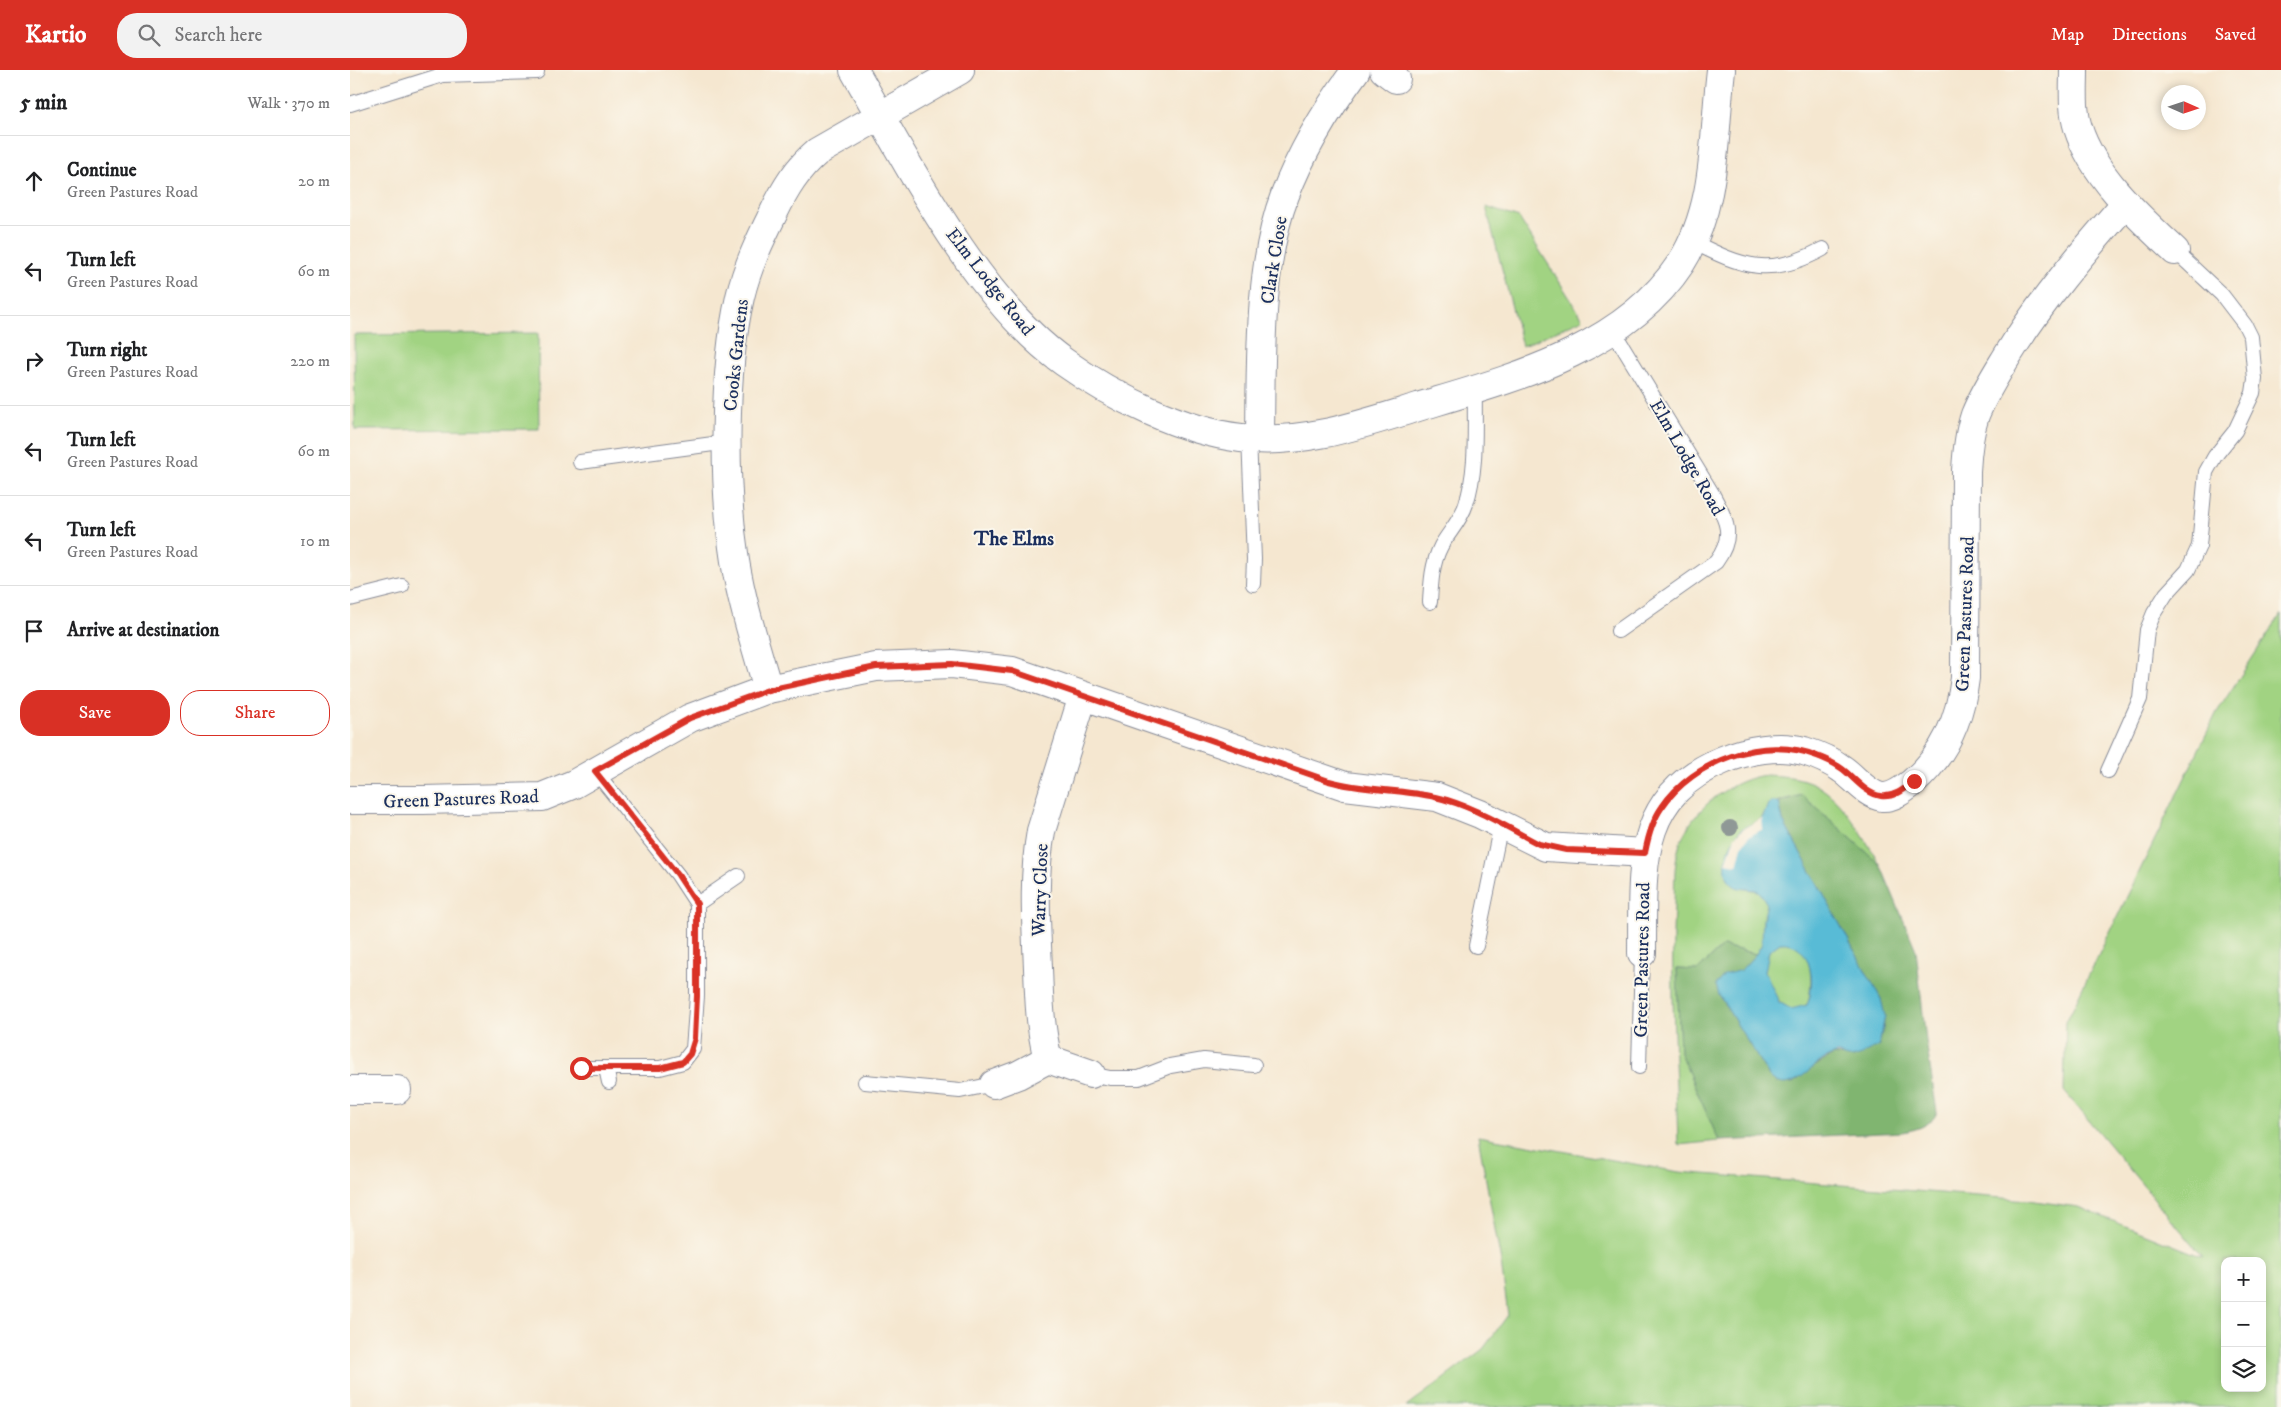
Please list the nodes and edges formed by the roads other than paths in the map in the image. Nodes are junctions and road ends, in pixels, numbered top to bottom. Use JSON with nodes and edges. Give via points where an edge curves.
{"nodes":[{"id":1,"x":537,"y":70,"type":"edge"},
{"id":2,"x":854,"y":70,"type":"edge"},
{"id":3,"x":960,"y":70,"type":"edge"},
{"id":4,"x":1356,"y":70,"type":"edge"},
{"id":5,"x":1722,"y":70,"type":"edge"},
{"id":6,"x":2074,"y":70,"type":"edge"},
{"id":7,"x":350,"y":104,"type":"edge"},
{"id":8,"x":880,"y":115,"type":"junction"},
{"id":9,"x":2125,"y":204,"type":"junction"},
{"id":10,"x":1693,"y":242,"type":"junction"},
{"id":11,"x":1823,"y":250,"type":"dead end"},
{"id":12,"x":2176,"y":251,"type":"joint"},
{"id":13,"x":1612,"y":329,"type":"junction"},
{"id":14,"x":1475,"y":390,"type":"junction"},
{"id":15,"x":1254,"y":439,"type":"junction"},
{"id":16,"x":728,"y":442,"type":"junction"},
{"id":17,"x":580,"y":462,"type":"dead end"},
{"id":18,"x":1252,"y":584,"type":"dead end"},
{"id":19,"x":402,"y":586,"type":"dead end"},
{"id":20,"x":350,"y":599,"type":"edge"},
{"id":21,"x":1430,"y":602,"type":"dead end"},
{"id":22,"x":1618,"y":631,"type":"dead end"},
{"id":23,"x":768,"y":690,"type":"junction"},
{"id":24,"x":1082,"y":696,"type":"junction"},
{"id":25,"x":595,"y":771,"type":"junction"},
{"id":26,"x":2108,"y":771,"type":"dead end"},
{"id":27,"x":350,"y":800,"type":"edge"},
{"id":28,"x":1501,"y":824,"type":"junction"},
{"id":29,"x":1645,"y":853,"type":"junction"},
{"id":30,"x":738,"y":876,"type":"dead end"},
{"id":31,"x":697,"y":904,"type":"junction"},
{"id":32,"x":1476,"y":946,"type":"dead end"},
{"id":33,"x":1642,"y":953,"type":"joint"},
{"id":34,"x":1048,"y":1059,"type":"junction"},
{"id":35,"x":1254,"y":1065,"type":"dead end"},
{"id":36,"x":581,"y":1068,"type":"dead end"},
{"id":37,"x":606,"y":1068,"type":"junction"},
{"id":38,"x":1639,"y":1068,"type":"dead end"},
{"id":39,"x":1091,"y":1074,"type":"joint"},
{"id":40,"x":609,"y":1082,"type":"dead end"},
{"id":41,"x":865,"y":1082,"type":"dead end"},
{"id":42,"x":994,"y":1084,"type":"joint"},
{"id":43,"x":350,"y":1090,"type":"edge"},
{"id":44,"x":397,"y":1090,"type":"dead end"}],
"edges":[{"from":1,"to":7,"type":"lane","via":[[442,75]]},
{"from":2,"to":8,"type":"street","name":"Elm Lodge Road"},
{"from":3,"to":8,"type":"street","name":"Cooks Gardens"},
{"from":4,"to":15,"type":"street","name":"Clark Close","via":[[1329,108],[1285,194],[1278,215],[1268,264]]},
{"from":5,"to":10,"type":"street","name":"Elm Lodge Road","via":[[1706,210]]},
{"from":6,"to":9,"type":"street","via":[[2078,128],[2090,153]]},
{"from":8,"to":15,"type":"street","name":"Elm Lodge Road","via":[[959,245],[1013,315],[1051,352],[1082,374],[1136,404],[1200,430]]},
{"from":8,"to":16,"type":"street","name":"Cooks Gardens","via":[[804,163],[757,244],[740,296],[734,333]]},
{"from":9,"to":12,"type":"street"},
{"from":9,"to":29,"type":"street","name":"Green Pastures Road","via":[[2067,271],[2020,335],[1994,376],[1976,415],[1967,449],[1964,678],[1954,727],[1938,756],[1905,788],[1883,797],[1872,793],[1841,768],[1803,751],[1764,750],[1736,755],[1708,766],[1673,793],[1655,819]]},
{"from":10,"to":11,"type":"lane","via":[[1732,261],[1762,267],[1796,262]]},
{"from":10,"to":13,"type":"street","name":"Elm Lodge Road","via":[[1655,296]]},
{"from":12,"to":26,"type":"lane","via":[[2222,295],[2246,325],[2254,358],[2253,393],[2235,431],[2206,472],[2199,546],[2188,570],[2166,594],[2147,630],[2140,699]]},
{"from":13,"to":14,"type":"street","name":"Elm Lodge Road","via":[[1543,367]]},
{"from":13,"to":22,"type":"lane","name":"Elm Lodge Road","via":[[1713,495],[1727,524],[1728,536],[1716,562]]},
{"from":14,"to":15,"type":"street","name":"Elm Lodge Road","via":[[1325,434]]},
{"from":14,"to":21,"type":"lane","via":[[1471,486],[1462,515],[1435,561]]},
{"from":15,"to":18,"type":"lane"},
{"from":16,"to":17,"type":"lane"},
{"from":16,"to":23,"type":"street","name":"Cooks Gardens","via":[[735,561]]},
{"from":19,"to":20,"type":"lane"},
{"from":23,"to":24,"type":"street","name":"Green Pastures Road","via":[[876,667],[952,664],[1012,671]]},
{"from":23,"to":25,"type":"street","name":"Green Pastures Road","via":[[690,718]]},
{"from":24,"to":28,"type":"street","name":"Green Pastures Road","via":[[1329,781],[1361,789],[1437,797]]},
{"from":24,"to":34,"type":"street","name":"Warry Close","via":[[1047,807],[1037,853],[1035,910],[1040,1009]]},
{"from":25,"to":27,"type":"street","name":"Green Pastures Road","via":[[563,790],[534,798]]},
{"from":25,"to":31,"type":"lane","via":[[678,875]]},
{"from":28,"to":29,"type":"street","name":"Green Pastures Road","via":[[1546,847]]},
{"from":28,"to":32,"type":"lane"},
{"from":29,"to":33,"type":"street","name":"Green Pastures Road"},
{"from":30,"to":31,"type":"lane"},
{"from":31,"to":37,"type":"lane","via":[[697,996],[695,1038],[690,1054],[680,1064],[666,1067]]},
{"from":33,"to":38,"type":"lane","name":"Green Pastures Road"},
{"from":34,"to":39,"type":"street"},
{"from":34,"to":42,"type":"street"},
{"from":35,"to":39,"type":"lane","via":[[1204,1060],[1170,1066],[1139,1078]]},
{"from":36,"to":37,"type":"lane"},
{"from":37,"to":40,"type":"lane"},
{"from":41,"to":42,"type":"lane","via":[[960,1091]]},
{"from":43,"to":44,"type":"street"}]}
